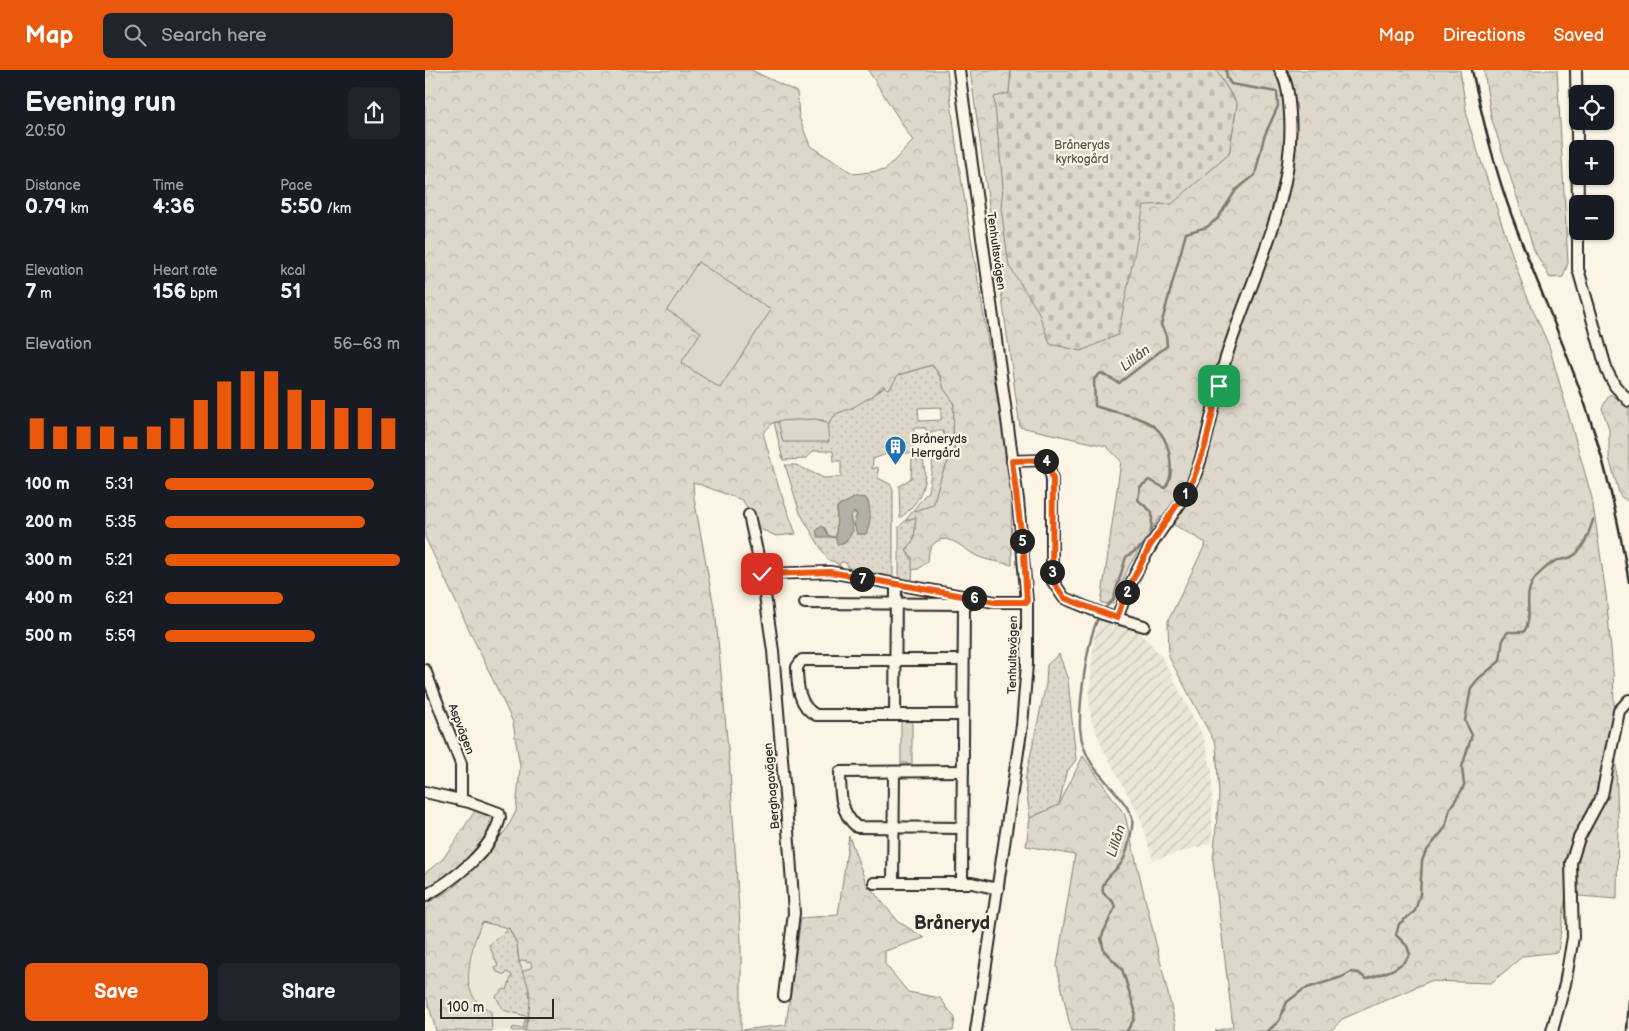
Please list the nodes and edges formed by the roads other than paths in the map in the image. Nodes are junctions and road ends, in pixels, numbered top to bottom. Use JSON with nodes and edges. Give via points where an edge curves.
{"nodes":[{"id":1,"x":959,"y":70,"type":"edge"},
{"id":2,"x":1280,"y":70,"type":"edge"},
{"id":3,"x":1576,"y":70,"type":"edge"},
{"id":4,"x":1577,"y":195,"type":"edge"},
{"id":5,"x":1578,"y":240,"type":"edge"},
{"id":6,"x":1629,"y":401,"type":"edge"},
{"id":7,"x":1012,"y":461,"type":"junction"},
{"id":8,"x":749,"y":516,"type":"dead end"},
{"id":9,"x":762,"y":574,"type":"junction"},
{"id":10,"x":896,"y":585,"type":"junction"},
{"id":11,"x":995,"y":602,"type":"junction"},
{"id":12,"x":1027,"y":602,"type":"junction"},
{"id":13,"x":805,"y":604,"type":"dead end"},
{"id":14,"x":896,"y":604,"type":"junction"},
{"id":15,"x":964,"y":604,"type":"junction"},
{"id":16,"x":1117,"y":618,"type":"junction"},
{"id":17,"x":1144,"y":626,"type":"dead end"},
{"id":18,"x":896,"y":659,"type":"junction"},
{"id":19,"x":963,"y":660,"type":"junction"},
{"id":20,"x":425,"y":670,"type":"edge"},
{"id":21,"x":1629,"y":700,"type":"edge"},
{"id":22,"x":895,"y":715,"type":"junction"},
{"id":23,"x":963,"y":715,"type":"junction"},
{"id":24,"x":963,"y":771,"type":"junction"},
{"id":25,"x":894,"y":772,"type":"junction"},
{"id":26,"x":425,"y":792,"type":"edge"},
{"id":27,"x":461,"y":800,"type":"junction"},
{"id":28,"x":894,"y":827,"type":"junction"},
{"id":29,"x":961,"y":828,"type":"junction"},
{"id":30,"x":874,"y":883,"type":"dead end"},
{"id":31,"x":893,"y":883,"type":"junction"},
{"id":32,"x":962,"y":883,"type":"junction"},
{"id":33,"x":998,"y":889,"type":"junction"},
{"id":34,"x":425,"y":896,"type":"edge"},
{"id":35,"x":784,"y":996,"type":"dead end"},
{"id":36,"x":976,"y":1031,"type":"edge"},
{"id":37,"x":1552,"y":1031,"type":"edge"}],
"edges":[{"from":1,"to":7,"type":"street","name":"Tenhultsvägen"},
{"from":2,"to":16,"type":"street","via":[[1286,79],[1292,136],[1283,194],[1225,361],[1205,446],[1193,480],[1150,546]]},
{"from":3,"to":4,"type":"street"},
{"from":5,"to":6,"type":"street","via":[[1579,269],[1607,371]]},
{"from":7,"to":12,"type":"street","name":"Tenhultsvägen"},
{"from":7,"to":16,"type":"street","via":[[1047,460],[1053,479],[1052,580],[1064,598]]},
{"from":8,"to":9,"type":"street","name":"Berghagavägen"},
{"from":9,"to":10,"type":"street","via":[[830,572]]},
{"from":9,"to":35,"type":"street","name":"Berghagavägen","via":[[773,651],[794,913]]},
{"from":10,"to":11,"type":"street"},
{"from":10,"to":14,"type":"street"},
{"from":11,"to":12,"type":"street"},
{"from":11,"to":15,"type":"street"},
{"from":12,"to":33,"type":"street","name":"Tenhultsvägen","via":[[1024,704]]},
{"from":13,"to":14,"type":"street"},
{"from":14,"to":15,"type":"street"},
{"from":14,"to":18,"type":"street"},
{"from":15,"to":19,"type":"street"},
{"from":16,"to":17,"type":"street"},
{"from":18,"to":19,"type":"street"},
{"from":18,"to":22,"type":"street"},
{"from":18,"to":22,"type":"street","via":[[803,660],[797,667],[800,693],[804,704],[814,715]]},
{"from":19,"to":23,"type":"street"},
{"from":20,"to":27,"type":"street","name":"Aspvägen","via":[[461,764]]},
{"from":21,"to":37,"type":"street","via":[[1619,711],[1601,795],[1579,838],[1571,863],[1573,937]]},
{"from":22,"to":23,"type":"street"},
{"from":23,"to":24,"type":"street"},
{"from":24,"to":25,"type":"street"},
{"from":24,"to":29,"type":"street"},
{"from":25,"to":28,"type":"street"},
{"from":25,"to":28,"type":"street","via":[[840,772],[842,804],[855,826]]},
{"from":26,"to":27,"type":"street"},
{"from":27,"to":34,"type":"street","via":[[499,813],[499,823],[471,862],[451,880]]},
{"from":28,"to":29,"type":"street"},
{"from":28,"to":31,"type":"street"},
{"from":29,"to":32,"type":"street"},
{"from":30,"to":31,"type":"street"},
{"from":31,"to":32,"type":"street"},
{"from":32,"to":33,"type":"street"},
{"from":33,"to":36,"type":"street","name":"Tenhultsvägen"}]}
